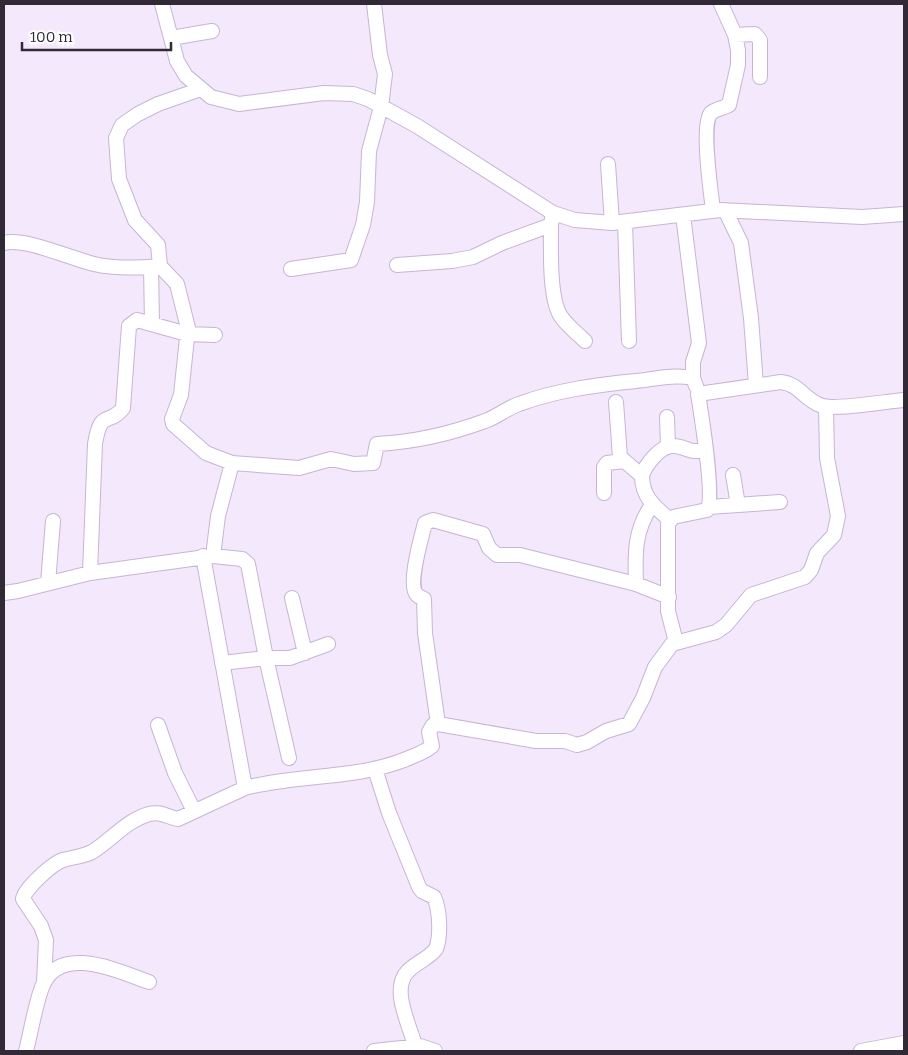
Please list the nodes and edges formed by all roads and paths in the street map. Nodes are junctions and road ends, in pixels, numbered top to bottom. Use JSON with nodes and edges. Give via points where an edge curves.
{"nodes":[{"id":1,"x":162,"y":4,"type":"edge"},
{"id":2,"x":374,"y":4,"type":"edge"},
{"id":3,"x":721,"y":4,"type":"edge"},
{"id":4,"x":212,"y":30,"type":"dead end"},
{"id":5,"x":735,"y":35,"type":"junction"},
{"id":6,"x":171,"y":38,"type":"junction"},
{"id":7,"x":760,"y":77,"type":"dead end"},
{"id":8,"x":201,"y":89,"type":"junction"},
{"id":9,"x":381,"y":107,"type":"junction"},
{"id":10,"x":608,"y":164,"type":"dead end"},
{"id":11,"x":719,"y":210,"type":"junction"},
{"id":12,"x":904,"y":214,"type":"edge"},
{"id":13,"x":683,"y":215,"type":"junction"},
{"id":14,"x":552,"y":219,"type":"junction"},
{"id":15,"x":619,"y":223,"type":"junction"},
{"id":16,"x":4,"y":243,"type":"edge"},
{"id":17,"x":396,"y":264,"type":"dead end"},
{"id":18,"x":156,"y":267,"type":"junction"},
{"id":19,"x":290,"y":269,"type":"dead end"},
{"id":20,"x":152,"y":323,"type":"junction"},
{"id":21,"x":187,"y":334,"type":"junction"},
{"id":22,"x":214,"y":335,"type":"dead end"},
{"id":23,"x":585,"y":341,"type":"dead end"},
{"id":24,"x":629,"y":341,"type":"dead end"},
{"id":25,"x":693,"y":378,"type":"junction"},
{"id":26,"x":756,"y":385,"type":"junction"},
{"id":27,"x":698,"y":394,"type":"junction"},
{"id":28,"x":904,"y":400,"type":"edge"},
{"id":29,"x":616,"y":402,"type":"dead end"},
{"id":30,"x":826,"y":407,"type":"junction"},
{"id":31,"x":667,"y":417,"type":"dead end"},
{"id":32,"x":668,"y":447,"type":"junction"},
{"id":33,"x":705,"y":449,"type":"junction"},
{"id":34,"x":624,"y":461,"type":"junction"},
{"id":35,"x":232,"y":464,"type":"junction"},
{"id":36,"x":733,"y":475,"type":"dead end"},
{"id":37,"x":642,"y":476,"type":"junction"},
{"id":38,"x":604,"y":493,"type":"dead end"},
{"id":39,"x":780,"y":502,"type":"dead end"},
{"id":40,"x":652,"y":505,"type":"junction"},
{"id":41,"x":738,"y":505,"type":"junction"},
{"id":42,"x":709,"y":507,"type":"junction"},
{"id":43,"x":670,"y":520,"type":"junction"},
{"id":44,"x":52,"y":521,"type":"dead end"},
{"id":45,"x":208,"y":556,"type":"junction"},
{"id":46,"x":90,"y":573,"type":"junction"},
{"id":47,"x":48,"y":583,"type":"junction"},
{"id":48,"x":636,"y":584,"type":"junction"},
{"id":49,"x":4,"y":592,"type":"edge"},
{"id":50,"x":669,"y":597,"type":"junction"},
{"id":51,"x":292,"y":598,"type":"dead end"},
{"id":52,"x":676,"y":642,"type":"junction"},
{"id":53,"x":328,"y":644,"type":"dead end"},
{"id":54,"x":305,"y":653,"type":"junction"},
{"id":55,"x":266,"y":658,"type":"junction"},
{"id":56,"x":222,"y":663,"type":"junction"},
{"id":57,"x":438,"y":724,"type":"junction"},
{"id":58,"x":158,"y":725,"type":"dead end"},
{"id":59,"x":288,"y":758,"type":"dead end"},
{"id":60,"x":375,"y":769,"type":"junction"},
{"id":61,"x":245,"y":788,"type":"junction"},
{"id":62,"x":194,"y":811,"type":"junction"},
{"id":63,"x":44,"y":982,"type":"junction"},
{"id":64,"x":149,"y":982,"type":"dead end"},
{"id":65,"x":904,"y":1043,"type":"edge"},
{"id":66,"x":415,"y":1046,"type":"junction"},
{"id":67,"x":26,"y":1051,"type":"edge"},
{"id":68,"x":374,"y":1051,"type":"edge"},
{"id":69,"x":435,"y":1051,"type":"edge"},
{"id":70,"x":869,"y":1051,"type":"edge"}],
"edges":[{"from":1,"to":6,"type":"street"},
{"from":2,"to":9,"type":"street","via":[[378,46],[385,74]]},
{"from":3,"to":5,"type":"street"},
{"from":4,"to":6,"type":"street"},
{"from":5,"to":7,"type":"street","via":[[755,34],[760,40]]},
{"from":5,"to":11,"type":"street","via":[[738,65],[732,100],[709,116],[706,142]]},
{"from":6,"to":8,"type":"street","via":[[186,76]]},
{"from":8,"to":9,"type":"street","via":[[211,97],[240,104],[344,92]]},
{"from":8,"to":18,"type":"street","via":[[138,114],[122,125],[116,138],[119,179],[135,220],[158,245]]},
{"from":9,"to":14,"type":"street","via":[[417,126]]},
{"from":9,"to":19,"type":"street","via":[[369,151],[363,225],[351,260]]},
{"from":10,"to":15,"type":"street"},
{"from":11,"to":12,"type":"street","via":[[862,217]]},
{"from":11,"to":13,"type":"street"},
{"from":11,"to":26,"type":"street","via":[[741,242]]},
{"from":13,"to":15,"type":"street"},
{"from":13,"to":25,"type":"street","via":[[699,343],[692,362]]},
{"from":14,"to":15,"type":"street"},
{"from":14,"to":17,"type":"street","via":[[473,257]]},
{"from":14,"to":23,"type":"street","via":[[552,269],[557,307],[564,320]]},
{"from":15,"to":24,"type":"street"},
{"from":16,"to":18,"type":"street","via":[[36,247],[106,266]]},
{"from":18,"to":20,"type":"street"},
{"from":18,"to":21,"type":"street","via":[[177,284]]},
{"from":20,"to":21,"type":"street"},
{"from":20,"to":46,"type":"street","via":[[134,320],[129,326],[123,408],[102,420],[98,428]]},
{"from":21,"to":22,"type":"street"},
{"from":21,"to":35,"type":"street","via":[[181,395],[173,424],[206,453]]},
{"from":25,"to":27,"type":"street"},
{"from":25,"to":35,"type":"street","via":[[675,376],[605,383],[551,394],[519,404],[485,421],[426,438],[377,444],[373,463],[354,464],[332,459],[299,468]]},
{"from":26,"to":27,"type":"street"},
{"from":26,"to":30,"type":"street","via":[[791,383]]},
{"from":27,"to":33,"type":"street"},
{"from":28,"to":30,"type":"street"},
{"from":29,"to":34,"type":"street","via":[[618,450]]},
{"from":30,"to":52,"type":"street","via":[[827,458],[838,516],[834,535],[817,553],[805,577],[751,595],[716,632]]},
{"from":31,"to":32,"type":"street"},
{"from":32,"to":33,"type":"street","via":[[676,446],[690,452]]},
{"from":32,"to":37,"type":"street","via":[[645,467]]},
{"from":33,"to":42,"type":"street"},
{"from":34,"to":37,"type":"street"},
{"from":34,"to":38,"type":"street","via":[[604,467]]},
{"from":35,"to":45,"type":"street"},
{"from":36,"to":41,"type":"street"},
{"from":37,"to":40,"type":"street","via":[[645,493]]},
{"from":39,"to":41,"type":"street"},
{"from":40,"to":43,"type":"street"},
{"from":40,"to":48,"type":"street","via":[[637,534]]},
{"from":41,"to":42,"type":"street"},
{"from":42,"to":43,"type":"street"},
{"from":43,"to":50,"type":"street"},
{"from":44,"to":47,"type":"street"},
{"from":45,"to":46,"type":"street"},
{"from":45,"to":55,"type":"street","via":[[242,560],[248,564]]},
{"from":45,"to":56,"type":"street"},
{"from":46,"to":47,"type":"street"},
{"from":47,"to":49,"type":"street"},
{"from":48,"to":50,"type":"street"},
{"from":48,"to":57,"type":"street","via":[[520,555],[497,555],[489,548],[483,534],[428,520],[416,558],[415,590],[417,596],[424,599],[425,634]]},
{"from":50,"to":52,"type":"street","via":[[669,619]]},
{"from":51,"to":54,"type":"street"},
{"from":52,"to":57,"type":"street","via":[[655,667],[633,720],[624,727],[606,731],[582,744]]},
{"from":53,"to":54,"type":"street"},
{"from":54,"to":55,"type":"street","via":[[285,659]]},
{"from":55,"to":56,"type":"street"},
{"from":55,"to":59,"type":"street"},
{"from":56,"to":61,"type":"street"},
{"from":57,"to":60,"type":"street","via":[[431,727],[432,746],[428,749]]},
{"from":58,"to":62,"type":"street","via":[[175,773]]},
{"from":60,"to":61,"type":"street"},
{"from":60,"to":66,"type":"street","via":[[386,806],[419,887],[434,897],[436,905],[439,934],[436,949],[409,971],[401,985],[402,1002]]},
{"from":61,"to":62,"type":"street"},
{"from":62,"to":63,"type":"street","via":[[178,818],[157,812],[130,821],[81,858],[61,861],[27,890],[23,899],[46,940]]},
{"from":63,"to":64,"type":"street","via":[[61,967],[82,962]]},
{"from":63,"to":67,"type":"street"},
{"from":65,"to":70,"type":"street"},
{"from":66,"to":68,"type":"street"},
{"from":66,"to":69,"type":"street"}]}
